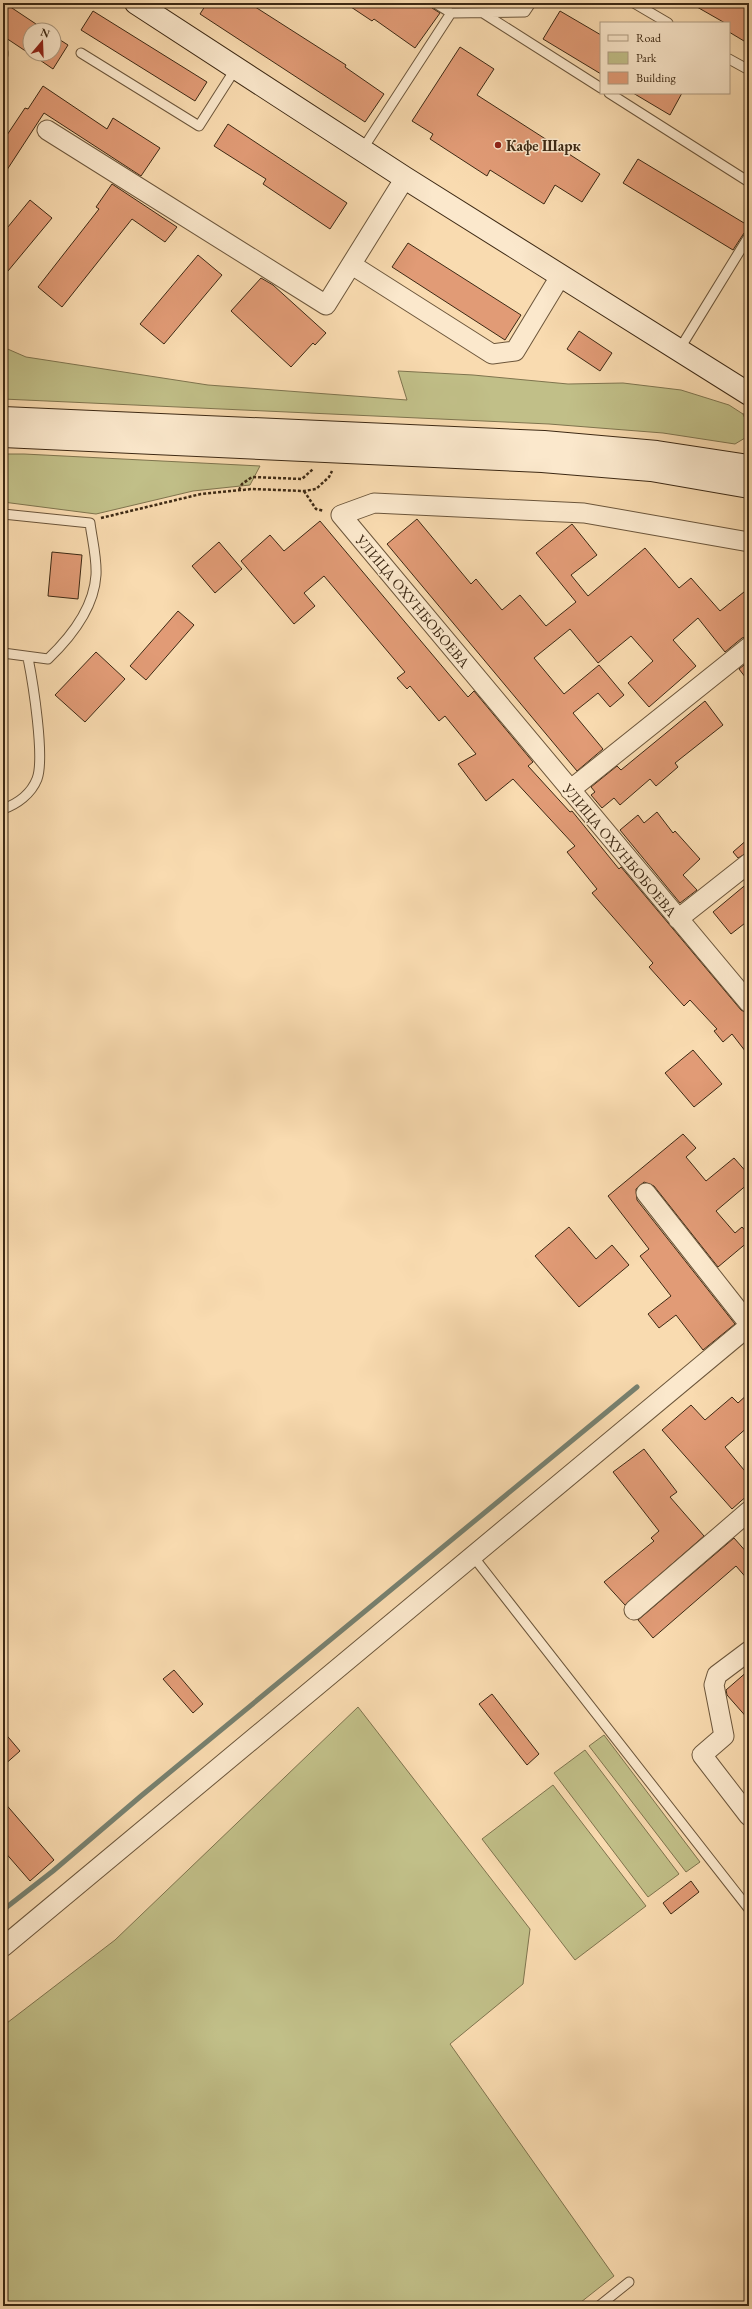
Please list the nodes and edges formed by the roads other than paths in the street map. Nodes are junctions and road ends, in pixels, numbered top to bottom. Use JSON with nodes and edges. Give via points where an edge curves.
{"nodes":[{"id":1,"x":136,"y":3,"type":"edge"},
{"id":2,"x":435,"y":3,"type":"edge"},
{"id":3,"x":531,"y":3,"type":"edge"},
{"id":4,"x":634,"y":3,"type":"edge"},
{"id":5,"x":451,"y":13,"type":"junction"},
{"id":6,"x":483,"y":13,"type":"junction"},
{"id":7,"x":666,"y":22,"type":"edge"},
{"id":8,"x":81,"y":53,"type":"dead end"},
{"id":9,"x":730,"y":60,"type":"edge"},
{"id":10,"x":236,"y":68,"type":"junction"},
{"id":11,"x":749,"y":70,"type":"edge"},
{"id":12,"x":600,"y":87,"type":"edge"},
{"id":13,"x":611,"y":94,"type":"edge"},
{"id":14,"x":47,"y":130,"type":"dead end"},
{"id":15,"x":362,"y":150,"type":"junction"},
{"id":16,"x":405,"y":178,"type":"junction"},
{"id":17,"x":749,"y":182,"type":"edge"},
{"id":18,"x":749,"y":236,"type":"edge"},
{"id":19,"x":352,"y":265,"type":"junction"},
{"id":20,"x":561,"y":275,"type":"junction"},
{"id":21,"x":679,"y":350,"type":"junction"},
{"id":22,"x":749,"y":394,"type":"edge"},
{"id":23,"x":3,"y":418,"type":"edge"},
{"id":24,"x":3,"y":436,"type":"edge"},
{"id":25,"x":749,"y":476,"type":"edge"},
{"id":26,"x":3,"y":514,"type":"edge"},
{"id":27,"x":749,"y":542,"type":"edge"},
{"id":28,"x":749,"y":647,"type":"edge"},
{"id":29,"x":3,"y":653,"type":"edge"},
{"id":30,"x":28,"y":658,"type":"junction"},
{"id":31,"x":570,"y":790,"type":"junction"},
{"id":32,"x":3,"y":809,"type":"edge"},
{"id":33,"x":749,"y":863,"type":"edge"},
{"id":34,"x":678,"y":919,"type":"junction"},
{"id":35,"x":749,"y":1004,"type":"edge"},
{"id":36,"x":646,"y":1193,"type":"dead end"},
{"id":37,"x":749,"y":1325,"type":"edge"},
{"id":38,"x":749,"y":1511,"type":"edge"},
{"id":39,"x":472,"y":1554,"type":"junction"},
{"id":40,"x":634,"y":1610,"type":"dead end"},
{"id":41,"x":749,"y":1651,"type":"edge"},
{"id":42,"x":749,"y":1816,"type":"edge"},
{"id":43,"x":747,"y":1903,"type":"edge"},
{"id":44,"x":3,"y":1947,"type":"edge"},
{"id":45,"x":629,"y":2282,"type":"dead end"},
{"id":46,"x":599,"y":2306,"type":"edge"}],
"edges":[{"from":1,"to":10,"type":"main road"},
{"from":2,"to":5,"type":"lane"},
{"from":3,"to":6,"type":"lane","via":[[525,12]]},
{"from":4,"to":7,"type":"lane"},
{"from":5,"to":6,"type":"lane"},
{"from":5,"to":15,"type":"lane"},
{"from":6,"to":12,"type":"lane"},
{"from":8,"to":10,"type":"lane","via":[[199,126]]},
{"from":9,"to":11,"type":"lane"},
{"from":10,"to":15,"type":"main road"},
{"from":13,"to":17,"type":"lane"},
{"from":14,"to":19,"type":"street","via":[[326,305]]},
{"from":15,"to":16,"type":"main road"},
{"from":16,"to":19,"type":"street"},
{"from":16,"to":20,"type":"main road"},
{"from":18,"to":21,"type":"lane"},
{"from":19,"to":20,"type":"street","via":[[492,354],[515,351]]},
{"from":20,"to":21,"type":"main road"},
{"from":21,"to":22,"type":"main road"},
{"from":23,"to":25,"type":"main road","via":[[544,442],[657,452]]},
{"from":24,"to":25,"type":"main road","via":[[542,461]]},
{"from":26,"to":30,"type":"lane","via":[[90,523],[96,574],[90,605],[64,644],[48,659]]},
{"from":27,"to":31,"type":"street","name":"УЛИЦА ОХУНБОБОЕВА","via":[[584,513],[374,503],[342,515]]},
{"from":28,"to":31,"type":"street"},
{"from":29,"to":30,"type":"lane"},
{"from":30,"to":32,"type":"lane","via":[[33,687],[39,771],[34,785],[27,794],[18,802]]},
{"from":31,"to":34,"type":"street","name":"УЛИЦА ОХУНБОБОЕВА"},
{"from":33,"to":34,"type":"street"},
{"from":34,"to":35,"type":"street","name":"УЛИЦА ОХУНБОБОЕВА"},
{"from":36,"to":37,"type":"street"},
{"from":37,"to":39,"type":"street"},
{"from":38,"to":40,"type":"street"},
{"from":39,"to":43,"type":"lane"},
{"from":39,"to":44,"type":"street"},
{"from":41,"to":42,"type":"street","via":[[717,1675],[714,1685],[724,1736],[702,1755]]},
{"from":45,"to":46,"type":"lane"}]}
